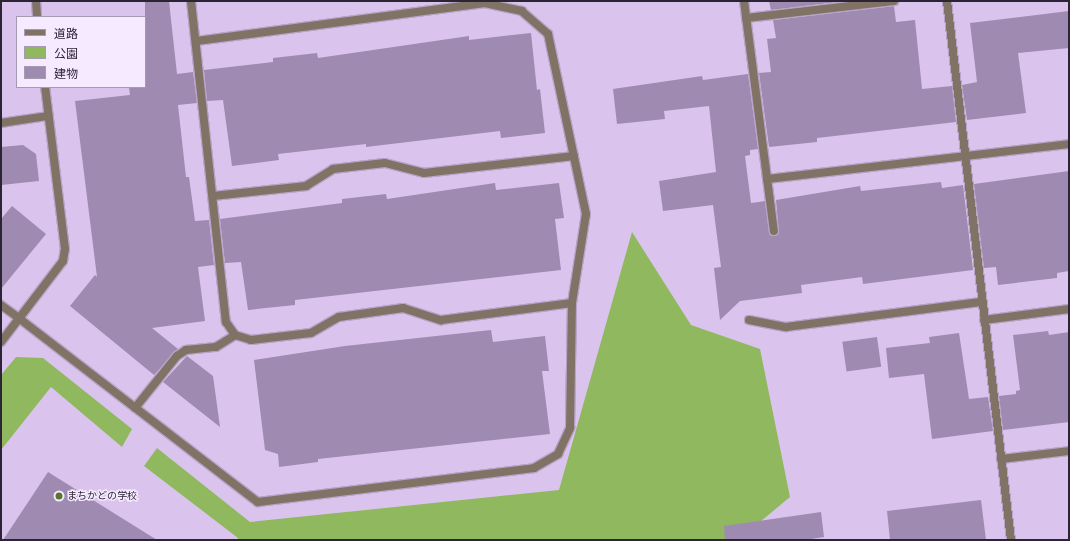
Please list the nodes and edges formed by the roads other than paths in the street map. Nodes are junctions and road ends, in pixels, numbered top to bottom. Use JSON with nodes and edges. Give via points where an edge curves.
{"nodes":[{"id":1,"x":36,"y":1,"type":"edge"},
{"id":2,"x":191,"y":1,"type":"edge"},
{"id":3,"x":744,"y":1,"type":"edge"},
{"id":4,"x":894,"y":1,"type":"edge"},
{"id":5,"x":947,"y":1,"type":"edge"},
{"id":6,"x":37,"y":16,"type":"edge"},
{"id":7,"x":746,"y":18,"type":"junction"},
{"id":8,"x":196,"y":41,"type":"junction"},
{"id":9,"x":45,"y":88,"type":"edge"},
{"id":10,"x":48,"y":116,"type":"junction"},
{"id":11,"x":1,"y":123,"type":"edge"},
{"id":12,"x":1069,"y":144,"type":"edge"},
{"id":13,"x":965,"y":155,"type":"junction"},
{"id":14,"x":574,"y":156,"type":"junction"},
{"id":15,"x":767,"y":179,"type":"junction"},
{"id":16,"x":213,"y":196,"type":"junction"},
{"id":17,"x":774,"y":231,"type":"dead end"},
{"id":18,"x":982,"y":302,"type":"junction"},
{"id":19,"x":572,"y":303,"type":"junction"},
{"id":20,"x":1,"y":304,"type":"edge"},
{"id":21,"x":1069,"y":309,"type":"edge"},
{"id":22,"x":20,"y":319,"type":"junction"},
{"id":23,"x":749,"y":320,"type":"dead end"},
{"id":24,"x":984,"y":320,"type":"junction"},
{"id":25,"x":235,"y":335,"type":"junction"},
{"id":26,"x":1,"y":342,"type":"edge"},
{"id":27,"x":135,"y":408,"type":"junction"},
{"id":28,"x":1069,"y":451,"type":"edge"},
{"id":29,"x":1001,"y":459,"type":"junction"},
{"id":30,"x":1011,"y":540,"type":"edge"}],
"edges":[{"from":1,"to":6,"type":"street"},
{"from":2,"to":8,"type":"street"},
{"from":3,"to":7,"type":"street"},
{"from":4,"to":7,"type":"street"},
{"from":5,"to":13,"type":"street"},
{"from":7,"to":15,"type":"street"},
{"from":8,"to":14,"type":"street","via":[[485,3],[522,11],[548,34]]},
{"from":8,"to":16,"type":"street"},
{"from":9,"to":10,"type":"street"},
{"from":10,"to":11,"type":"street"},
{"from":10,"to":22,"type":"street","via":[[65,249],[63,261]]},
{"from":12,"to":13,"type":"street"},
{"from":13,"to":15,"type":"street"},
{"from":13,"to":18,"type":"street"},
{"from":14,"to":16,"type":"street","via":[[424,172],[385,163],[333,169],[306,186]]},
{"from":14,"to":19,"type":"street","via":[[586,214]]},
{"from":15,"to":17,"type":"street"},
{"from":16,"to":25,"type":"street","via":[[226,322]]},
{"from":18,"to":23,"type":"street","via":[[786,327]]},
{"from":18,"to":24,"type":"street"},
{"from":19,"to":25,"type":"street","via":[[441,320],[403,308],[339,317],[311,333],[251,340]]},
{"from":19,"to":27,"type":"street","via":[[570,428],[558,454],[534,468],[258,502]]},
{"from":20,"to":22,"type":"street"},
{"from":21,"to":24,"type":"street"},
{"from":22,"to":26,"type":"street"},
{"from":22,"to":27,"type":"street"},
{"from":24,"to":29,"type":"street"},
{"from":25,"to":27,"type":"street","via":[[216,347],[186,350],[177,356]]},
{"from":28,"to":29,"type":"street"},
{"from":29,"to":30,"type":"street"}]}
